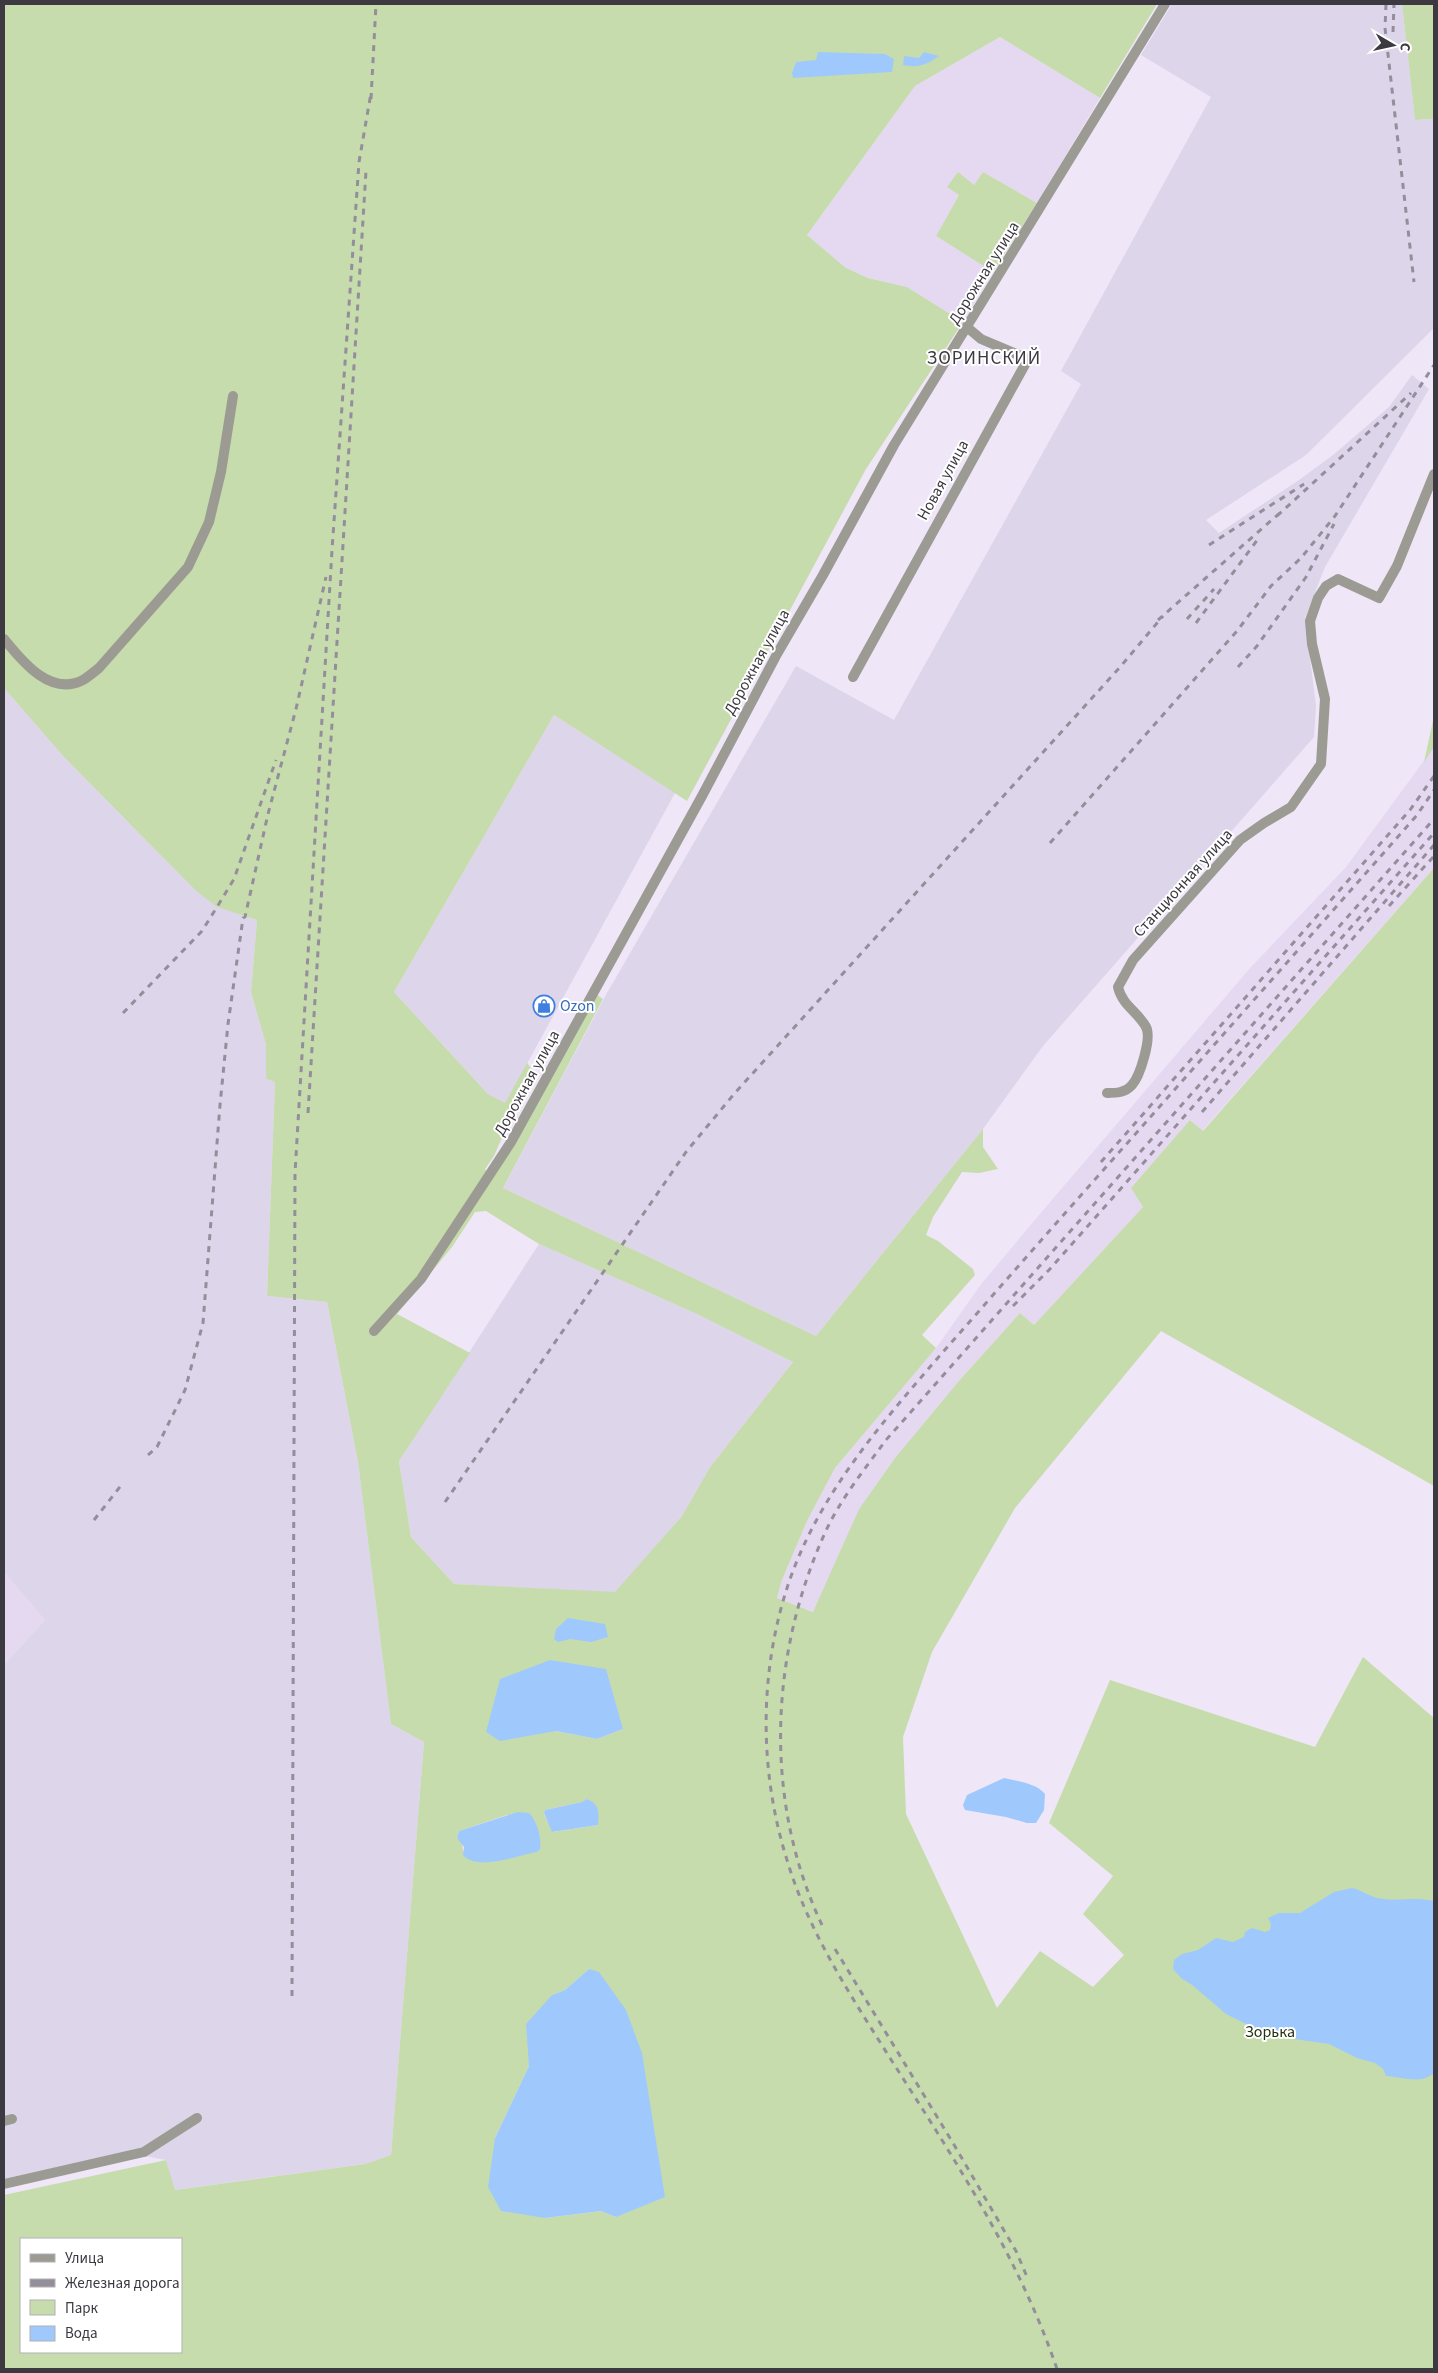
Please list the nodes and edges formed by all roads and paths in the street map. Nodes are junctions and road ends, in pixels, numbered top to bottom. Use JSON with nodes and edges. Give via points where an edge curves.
{"nodes":[{"id":1,"x":1165,"y":4,"type":"edge"},
{"id":2,"x":968,"y":328,"type":"junction"},
{"id":3,"x":233,"y":396,"type":"dead end"},
{"id":4,"x":1434,"y":474,"type":"edge"},
{"id":5,"x":4,"y":639,"type":"edge"},
{"id":6,"x":853,"y":678,"type":"dead end"},
{"id":7,"x":1107,"y":1093,"type":"dead end"},
{"id":8,"x":374,"y":1331,"type":"dead end"},
{"id":9,"x":197,"y":2118,"type":"dead end"},
{"id":10,"x":4,"y":2184,"type":"edge"}],
"edges":[{"from":1,"to":2,"type":"street","name":"Дорожная улица"},
{"from":2,"to":6,"type":"street","name":"Новая улица","via":[[981,339],[1028,359]]},
{"from":2,"to":8,"type":"street","name":"Дорожная улица","via":[[894,444],[511,1142],[421,1280]]},
{"from":3,"to":5,"type":"street","via":[[209,522],[188,567],[105,662],[82,680],[63,684],[28,668]]},
{"from":4,"to":7,"type":"street","name":"Станционная улица","via":[[1397,566],[1379,598],[1338,579],[1326,586],[1318,598],[1310,621],[1325,699],[1321,764],[1291,807],[1240,840],[1133,960],[1118,987],[1120,997],[1146,1026],[1149,1036],[1140,1070],[1132,1085],[1119,1093]]},
{"from":9,"to":10,"type":"street","via":[[144,2152]]}]}
